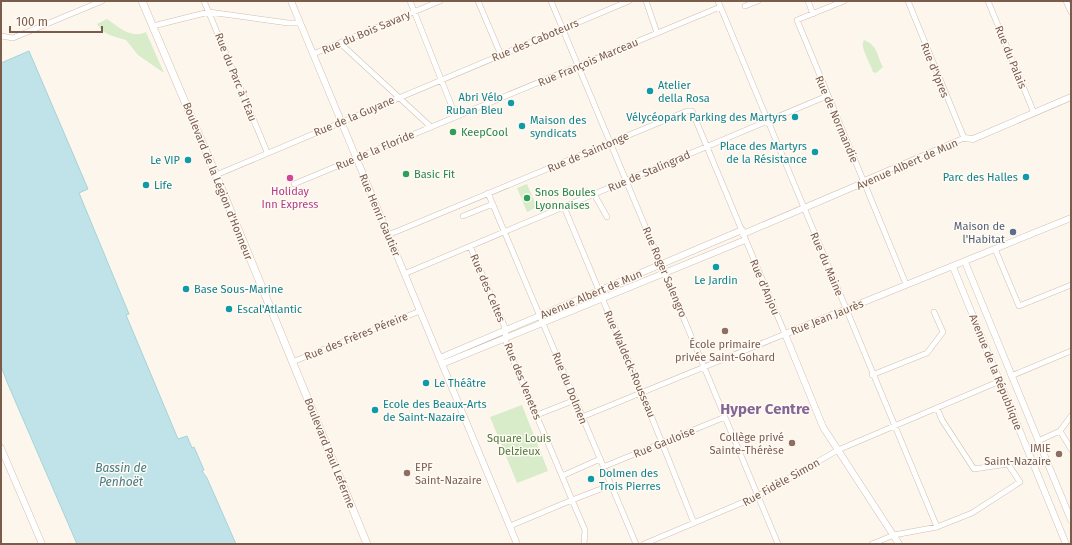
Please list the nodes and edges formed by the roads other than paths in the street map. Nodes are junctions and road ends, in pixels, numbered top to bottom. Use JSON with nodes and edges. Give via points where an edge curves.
{"nodes":[{"id":1,"x":102,"y":1,"type":"edge"},
{"id":2,"x":142,"y":1,"type":"edge"},
{"id":3,"x":204,"y":1,"type":"edge"},
{"id":4,"x":291,"y":1,"type":"edge"},
{"id":5,"x":410,"y":1,"type":"edge"},
{"id":6,"x":440,"y":1,"type":"edge"},
{"id":7,"x":478,"y":1,"type":"edge"},
{"id":8,"x":551,"y":1,"type":"edge"},
{"id":9,"x":629,"y":1,"type":"edge"},
{"id":10,"x":646,"y":1,"type":"edge"},
{"id":11,"x":718,"y":1,"type":"edge"},
{"id":12,"x":758,"y":1,"type":"edge"},
{"id":13,"x":808,"y":1,"type":"edge"},
{"id":14,"x":844,"y":1,"type":"edge"},
{"id":15,"x":908,"y":1,"type":"edge"},
{"id":16,"x":988,"y":1,"type":"edge"},
{"id":17,"x":1066,"y":1,"type":"edge"},
{"id":18,"x":745,"y":6,"type":"dead end"},
{"id":19,"x":720,"y":7,"type":"junction"},
{"id":20,"x":209,"y":12,"type":"junction"},
{"id":21,"x":414,"y":12,"type":"junction"},
{"id":22,"x":1071,"y":12,"type":"edge"},
{"id":23,"x":813,"y":14,"type":"junction"},
{"id":24,"x":300,"y":22,"type":"junction"},
{"id":25,"x":153,"y":26,"type":"junction"},
{"id":26,"x":563,"y":29,"type":"junction"},
{"id":27,"x":657,"y":33,"type":"junction"},
{"id":28,"x":1,"y":36,"type":"edge"},
{"id":29,"x":340,"y":43,"type":"junction"},
{"id":30,"x":313,"y":54,"type":"junction"},
{"id":31,"x":501,"y":55,"type":"junction"},
{"id":32,"x":578,"y":66,"type":"junction"},
{"id":33,"x":441,"y":80,"type":"junction"},
{"id":34,"x":827,"y":96,"type":"junction"},
{"id":35,"x":400,"y":97,"type":"junction"},
{"id":36,"x":1071,"y":97,"type":"edge"},
{"id":37,"x":687,"y":111,"type":"joint"},
{"id":38,"x":1034,"y":113,"type":"junction"},
{"id":39,"x":456,"y":117,"type":"junction"},
{"id":40,"x":341,"y":121,"type":"junction"},
{"id":41,"x":768,"y":121,"type":"junction"},
{"id":42,"x":431,"y":127,"type":"junction"},
{"id":43,"x":964,"y":138,"type":"junction"},
{"id":44,"x":611,"y":143,"type":"junction"},
{"id":45,"x":705,"y":148,"type":"junction"},
{"id":46,"x":267,"y":152,"type":"junction"},
{"id":47,"x":356,"y":158,"type":"junction"},
{"id":48,"x":216,"y":175,"type":"junction"},
{"id":49,"x":626,"y":180,"type":"junction"},
{"id":50,"x":863,"y":181,"type":"junction"},
{"id":51,"x":294,"y":184,"type":"dead end"},
{"id":52,"x":488,"y":194,"type":"junction"},
{"id":53,"x":594,"y":194,"type":"junction"},
{"id":54,"x":493,"y":204,"type":"junction"},
{"id":55,"x":564,"y":207,"type":"junction"},
{"id":56,"x":804,"y":208,"type":"junction"},
{"id":57,"x":463,"y":216,"type":"dead end"},
{"id":58,"x":607,"y":217,"type":"dead end"},
{"id":59,"x":1071,"y":218,"type":"edge"},
{"id":60,"x":505,"y":232,"type":"junction"},
{"id":61,"x":388,"y":235,"type":"junction"},
{"id":62,"x":744,"y":235,"type":"junction"},
{"id":63,"x":470,"y":246,"type":"junction"},
{"id":64,"x":995,"y":250,"type":"junction"},
{"id":65,"x":965,"y":262,"type":"junction"},
{"id":66,"x":661,"y":264,"type":"junction"},
{"id":67,"x":949,"y":267,"type":"junction"},
{"id":68,"x":665,"y":273,"type":"junction"},
{"id":69,"x":404,"y":274,"type":"junction"},
{"id":70,"x":906,"y":284,"type":"junction"},
{"id":71,"x":1071,"y":285,"type":"edge"},
{"id":72,"x":599,"y":290,"type":"junction"},
{"id":73,"x":603,"y":299,"type":"junction"},
{"id":74,"x":846,"y":309,"type":"junction"},
{"id":75,"x":420,"y":311,"type":"junction"},
{"id":76,"x":934,"y":312,"type":"dead end"},
{"id":77,"x":540,"y":315,"type":"junction"},
{"id":78,"x":544,"y":324,"type":"junction"},
{"id":79,"x":506,"y":330,"type":"junction"},
{"id":80,"x":785,"y":334,"type":"junction"},
{"id":81,"x":505,"y":339,"type":"junction"},
{"id":82,"x":1071,"y":352,"type":"edge"},
{"id":83,"x":441,"y":361,"type":"junction"},
{"id":84,"x":292,"y":362,"type":"junction"},
{"id":85,"x":704,"y":367,"type":"junction"},
{"id":86,"x":872,"y":375,"type":"junction"},
{"id":87,"x":1011,"y":376,"type":"junction"},
{"id":88,"x":1000,"y":381,"type":"junction"},
{"id":89,"x":642,"y":393,"type":"junction"},
{"id":90,"x":575,"y":400,"type":"junction"},
{"id":91,"x":936,"y":408,"type":"junction"},
{"id":92,"x":537,"y":415,"type":"junction"},
{"id":93,"x":1071,"y":416,"type":"edge"},
{"id":94,"x":582,"y":417,"type":"junction"},
{"id":95,"x":725,"y":417,"type":"junction"},
{"id":96,"x":894,"y":426,"type":"junction"},
{"id":97,"x":1060,"y":431,"type":"junction"},
{"id":98,"x":1038,"y":441,"type":"junction"},
{"id":99,"x":663,"y":443,"type":"junction"},
{"id":100,"x":1,"y":448,"type":"edge"},
{"id":101,"x":1071,"y":449,"type":"edge"},
{"id":102,"x":838,"y":450,"type":"junction"},
{"id":103,"x":600,"y":459,"type":"junction"},
{"id":104,"x":603,"y":467,"type":"junction"},
{"id":105,"x":562,"y":476,"type":"junction"},
{"id":106,"x":610,"y":485,"type":"junction"},
{"id":107,"x":758,"y":496,"type":"junction"},
{"id":108,"x":572,"y":500,"type":"junction"},
{"id":109,"x":1071,"y":520,"type":"edge"},
{"id":110,"x":694,"y":523,"type":"junction"},
{"id":111,"x":510,"y":526,"type":"junction"},
{"id":112,"x":936,"y":527,"type":"junction"},
{"id":113,"x":894,"y":535,"type":"junction"},
{"id":114,"x":42,"y":544,"type":"edge"},
{"id":115,"x":367,"y":544,"type":"edge"},
{"id":116,"x":517,"y":544,"type":"edge"},
{"id":117,"x":584,"y":544,"type":"edge"},
{"id":118,"x":636,"y":544,"type":"edge"},
{"id":119,"x":644,"y":544,"type":"edge"},
{"id":120,"x":778,"y":544,"type":"edge"},
{"id":121,"x":872,"y":544,"type":"edge"},
{"id":122,"x":900,"y":544,"type":"edge"},
{"id":123,"x":1066,"y":544,"type":"edge"}],
"edges":[{"from":1,"to":28,"type":"street","via":[[13,38]]},
{"from":2,"to":25,"type":"main road","name":"Boulevard de la Légion d'Honneur"},
{"from":3,"to":20,"type":"street","name":"Rue du Parc à l'Eau"},
{"from":4,"to":24,"type":"street","name":"Rue Henri Gautier"},
{"from":5,"to":21,"type":"street"},
{"from":6,"to":21,"type":"street","name":"Rue du Bois Savary"},
{"from":7,"to":31,"type":"street"},
{"from":8,"to":26,"type":"street","name":"Rue Roger Salengro"},
{"from":9,"to":26,"type":"street","name":"Rue des Caboteurs"},
{"from":10,"to":27,"type":"street"},
{"from":11,"to":19,"type":"street","name":"Rue du Maine"},
{"from":12,"to":18,"type":"street"},
{"from":13,"to":23,"type":"street"},
{"from":14,"to":23,"type":"street"},
{"from":15,"to":43,"type":"street","name":"Rue d'Ypres"},
{"from":16,"to":38,"type":"street","name":"Rue du Palais"},
{"from":17,"to":22,"type":"street"},
{"from":19,"to":27,"type":"street","name":"Rue François Marceau"},
{"from":19,"to":41,"type":"street","name":"Rue du Maine"},
{"from":20,"to":24,"type":"street","via":[[288,23]]},
{"from":20,"to":25,"type":"street"},
{"from":20,"to":46,"type":"street","name":"Rue du Parc à l'Eau"},
{"from":21,"to":29,"type":"street","name":"Rue du Bois Savary"},
{"from":21,"to":33,"type":"street"},
{"from":23,"to":34,"type":"street","name":"Rue de Normandie","via":[[796,20]]},
{"from":24,"to":30,"type":"street","name":"Rue Henri Gautier"},
{"from":25,"to":48,"type":"main road","name":"Boulevard de la Légion d'Honneur"},
{"from":26,"to":31,"type":"street","name":"Rue des Caboteurs"},
{"from":26,"to":32,"type":"street","name":"Rue Roger Salengro"},
{"from":27,"to":32,"type":"street","name":"Rue François Marceau"},
{"from":29,"to":30,"type":"street","name":"Rue du Bois Savary"},
{"from":29,"to":35,"type":"street"},
{"from":30,"to":40,"type":"street","name":"Rue Henri Gautier"},
{"from":31,"to":33,"type":"street","name":"Rue des Caboteurs"},
{"from":32,"to":39,"type":"street","name":"Rue François Marceau"},
{"from":32,"to":44,"type":"street","name":"Rue Roger Salengro"},
{"from":33,"to":35,"type":"street","name":"Rue de la Guyane"},
{"from":33,"to":39,"type":"street"},
{"from":34,"to":41,"type":"street","name":"Rue de Stalingrad"},
{"from":34,"to":50,"type":"street","name":"Rue de Normandie"},
{"from":35,"to":40,"type":"street","name":"Rue de la Guyane"},
{"from":35,"to":42,"type":"street"},
{"from":36,"to":38,"type":"street","name":"Avenue Albert de Mun"},
{"from":37,"to":44,"type":"street","name":"Rue de Saintonge"},
{"from":37,"to":45,"type":"street","name":"Rue d'Anjou","via":[[692,111]]},
{"from":38,"to":43,"type":"street","name":"Avenue Albert de Mun","via":[[973,139]]},
{"from":39,"to":42,"type":"street","name":"Rue de la Floride"},
{"from":40,"to":46,"type":"street","name":"Rue de la Guyane"},
{"from":40,"to":47,"type":"street","name":"Rue Henri Gautier"},
{"from":41,"to":45,"type":"street","name":"Rue de Stalingrad"},
{"from":41,"to":56,"type":"street","name":"Rue du Maine"},
{"from":42,"to":47,"type":"street","name":"Rue de la Floride"},
{"from":43,"to":50,"type":"street","name":"Avenue Albert de Mun"},
{"from":44,"to":49,"type":"street","name":"Rue Roger Salengro"},
{"from":44,"to":52,"type":"street","name":"Rue de Saintonge"},
{"from":45,"to":49,"type":"street","name":"Rue de Stalingrad"},
{"from":45,"to":62,"type":"street","name":"Rue d'Anjou"},
{"from":46,"to":48,"type":"street","name":"Rue de la Guyane"},
{"from":47,"to":51,"type":"street","name":"Rue de la Floride"},
{"from":47,"to":61,"type":"street","name":"Rue Henri Gautier"},
{"from":48,"to":84,"type":"main road","name":"Boulevard de la Légion d'Honneur"},
{"from":49,"to":53,"type":"street","name":"Rue de Stalingrad"},
{"from":49,"to":66,"type":"street","name":"Rue Roger Salengro"},
{"from":50,"to":56,"type":"street","name":"Avenue Albert de Mun"},
{"from":50,"to":70,"type":"street","name":"Rue de Normandie"},
{"from":52,"to":54,"type":"street","name":"Rue du Dolmen"},
{"from":52,"to":61,"type":"street","name":"Rue de Saintonge"},
{"from":53,"to":55,"type":"street","name":"Rue de Stalingrad"},
{"from":53,"to":58,"type":"street"},
{"from":54,"to":57,"type":"street"},
{"from":54,"to":60,"type":"street","name":"Rue du Dolmen"},
{"from":55,"to":60,"type":"street","name":"Rue de Stalingrad"},
{"from":55,"to":72,"type":"street","name":"Rue Waldeck-Rousseau"},
{"from":56,"to":62,"type":"street","name":"Avenue Albert de Mun"},
{"from":56,"to":74,"type":"street","name":"Rue du Maine"},
{"from":59,"to":64,"type":"street","name":"Rue Jean Jaurès"},
{"from":60,"to":63,"type":"street","name":"Rue de Stalingrad"},
{"from":60,"to":77,"type":"street","name":"Rue du Dolmen"},
{"from":61,"to":69,"type":"street","name":"Rue Henri Gautier"},
{"from":62,"to":66,"type":"street","name":"Avenue Albert de Mun"},
{"from":62,"to":68,"type":"street","name":"Avenue Albert de Mun"},
{"from":62,"to":80,"type":"street","name":"Rue d'Anjou"},
{"from":63,"to":69,"type":"street","name":"Rue de Stalingrad"},
{"from":63,"to":79,"type":"street","name":"Rue des Celtes"},
{"from":64,"to":65,"type":"street","name":"Rue Jean Jaurès"},
{"from":64,"to":71,"type":"street","via":[[1019,306]]},
{"from":65,"to":67,"type":"street","name":"Rue Jean Jaurès"},
{"from":65,"to":87,"type":"street","name":"Avenue de la République"},
{"from":66,"to":68,"type":"street","name":"Rue Roger Salengro"},
{"from":66,"to":72,"type":"street","name":"Avenue Albert de Mun"},
{"from":67,"to":70,"type":"street","name":"Rue Jean Jaurès"},
{"from":67,"to":88,"type":"street","name":"Avenue de la République"},
{"from":68,"to":73,"type":"street","name":"Avenue Albert de Mun"},
{"from":68,"to":85,"type":"street","name":"Rue Roger Salengro"},
{"from":69,"to":75,"type":"street","name":"Rue Henri Gautier"},
{"from":70,"to":74,"type":"street","name":"Rue Jean Jaurès"},
{"from":72,"to":73,"type":"street","name":"Rue Waldeck-Rousseau"},
{"from":72,"to":77,"type":"street","name":"Avenue Albert de Mun"},
{"from":73,"to":78,"type":"street","name":"Avenue Albert de Mun"},
{"from":73,"to":89,"type":"street","name":"Rue Waldeck-Rousseau"},
{"from":74,"to":80,"type":"street","name":"Rue Jean Jaurès"},
{"from":74,"to":86,"type":"street","name":"Rue du Maine"},
{"from":75,"to":83,"type":"street","name":"Rue Henri Gautier"},
{"from":75,"to":84,"type":"street","name":"Rue des Frères Péreire"},
{"from":76,"to":86,"type":"street","via":[[943,332],[927,353]]},
{"from":77,"to":78,"type":"street","name":"Rue du Dolmen"},
{"from":77,"to":79,"type":"street","name":"Avenue Albert de Mun"},
{"from":78,"to":81,"type":"street","name":"Avenue Albert de Mun"},
{"from":78,"to":90,"type":"street","name":"Rue du Dolmen"},
{"from":79,"to":81,"type":"street","name":"Rue des Venetes"},
{"from":79,"to":83,"type":"street","name":"Avenue Albert de Mun"},
{"from":80,"to":85,"type":"street","name":"Rue Jean Jaurès"},
{"from":80,"to":102,"type":"street","name":"Rue d'Anjou","via":[[823,427]]},
{"from":81,"to":83,"type":"street","name":"Avenue Albert de Mun"},
{"from":81,"to":92,"type":"street","name":"Rue des Venetes"},
{"from":82,"to":87,"type":"street"},
{"from":83,"to":111,"type":"street","name":"Rue Henri Gautier"},
{"from":84,"to":115,"type":"main road","name":"Boulevard Paul Leferme"},
{"from":85,"to":89,"type":"street","name":"Rue Jean Jaurès"},
{"from":85,"to":95,"type":"street","name":"Rue Roger Salengro"},
{"from":86,"to":96,"type":"street","name":"Rue du Maine"},
{"from":87,"to":98,"type":"street","name":"Avenue de la République"},
{"from":88,"to":91,"type":"street","name":"Rue Fidèle Simon"},
{"from":88,"to":123,"type":"street","name":"Avenue de la République"},
{"from":89,"to":94,"type":"street","name":"Rue Jean Jaurès"},
{"from":89,"to":99,"type":"street","name":"Rue Waldeck-Rousseau"},
{"from":90,"to":92,"type":"street"},
{"from":90,"to":94,"type":"street","name":"Rue du Dolmen"},
{"from":91,"to":96,"type":"street","name":"Rue Fidèle Simon"},
{"from":91,"to":112,"type":"street","via":[[974,469],[1008,464],[1020,482],[972,513]]},
{"from":92,"to":105,"type":"street","name":"Rue des Venetes"},
{"from":93,"to":97,"type":"street"},
{"from":94,"to":103,"type":"street","name":"Rue du Dolmen"},
{"from":95,"to":99,"type":"street","name":"Rue Gauloise"},
{"from":95,"to":107,"type":"street","name":"Rue Roger Salengro"},
{"from":96,"to":102,"type":"street","name":"Rue Fidèle Simon"},
{"from":96,"to":112,"type":"street","name":"Rue du Maine"},
{"from":97,"to":98,"type":"street"},
{"from":97,"to":101,"type":"street"},
{"from":98,"to":109,"type":"street","name":"Avenue de la République"},
{"from":99,"to":104,"type":"street","name":"Rue Gauloise"},
{"from":99,"to":110,"type":"street","name":"Rue Waldeck-Rousseau"},
{"from":100,"to":114,"type":"street"},
{"from":102,"to":107,"type":"street","name":"Rue Fidèle Simon"},
{"from":102,"to":113,"type":"street","name":"Rue d'Anjou"},
{"from":103,"to":104,"type":"street","name":"Rue du Dolmen"},
{"from":103,"to":105,"type":"street"},
{"from":104,"to":106,"type":"street","name":"Rue du Dolmen"},
{"from":105,"to":108,"type":"street","name":"Rue des Venetes"},
{"from":106,"to":108,"type":"street"},
{"from":106,"to":118,"type":"street","name":"Rue du Dolmen"},
{"from":107,"to":110,"type":"street","name":"Rue Fidèle Simon"},
{"from":107,"to":120,"type":"street","name":"Rue Roger Salengro"},
{"from":108,"to":111,"type":"street"},
{"from":108,"to":117,"type":"street","name":"Rue des Venetes","via":[[585,530]]},
{"from":110,"to":119,"type":"street","name":"Rue Fidèle Simon"},
{"from":111,"to":116,"type":"street","name":"Rue Henri Gautier"},
{"from":112,"to":113,"type":"street"},
{"from":113,"to":121,"type":"street"},
{"from":113,"to":122,"type":"street","name":"Rue d'Anjou"}]}
